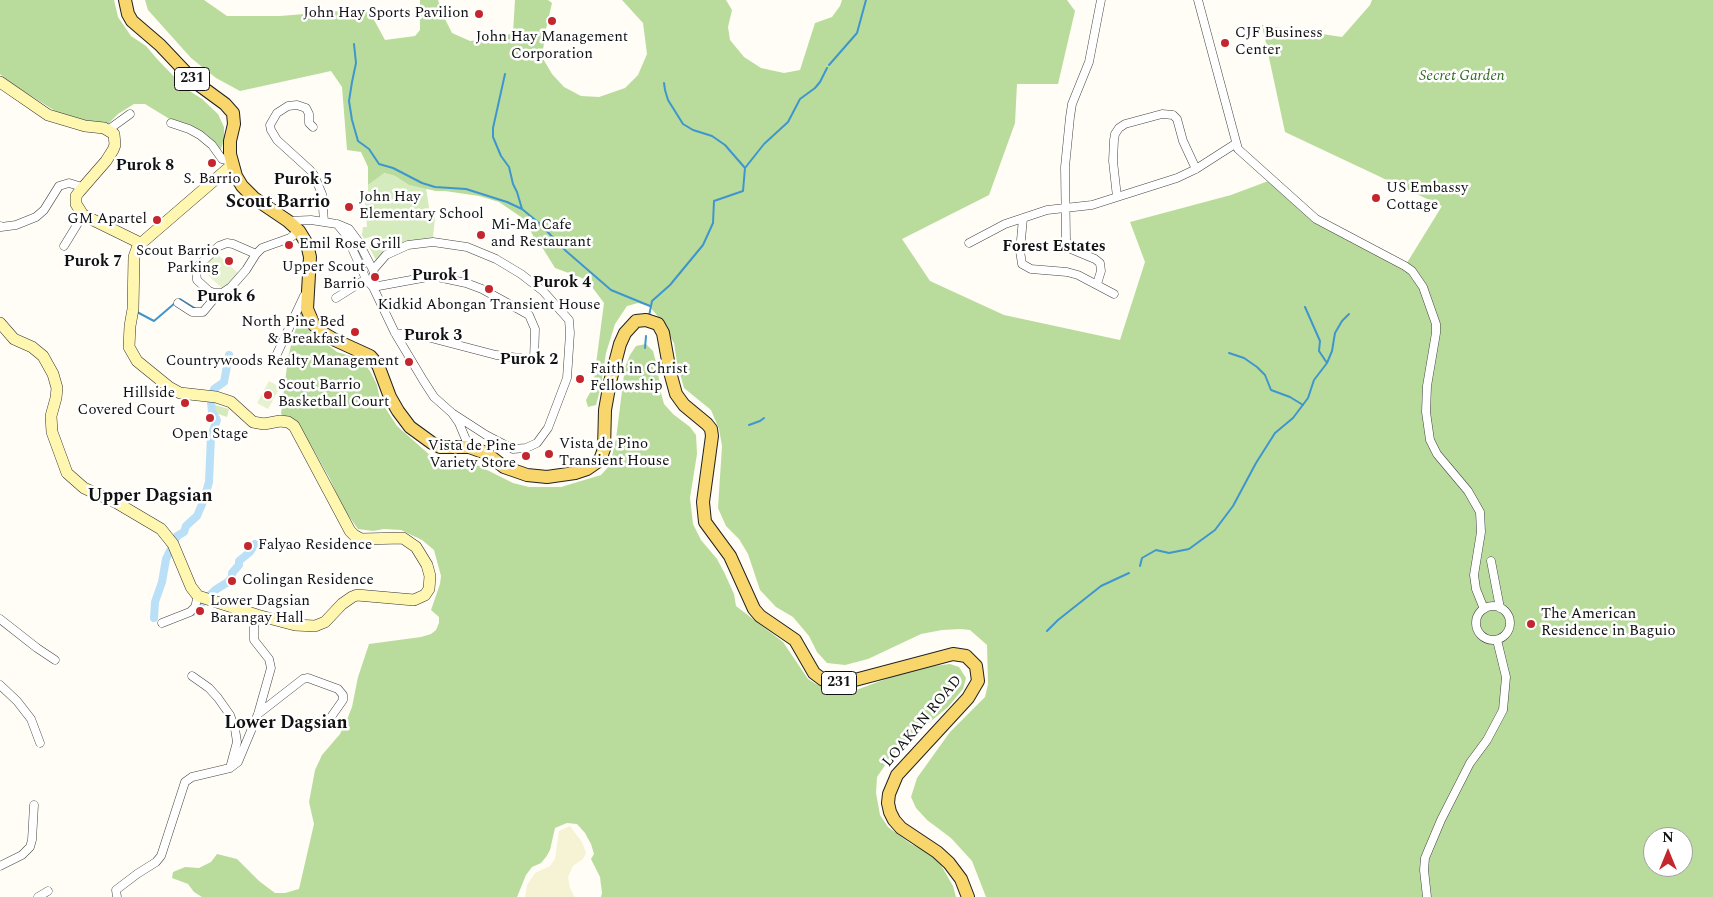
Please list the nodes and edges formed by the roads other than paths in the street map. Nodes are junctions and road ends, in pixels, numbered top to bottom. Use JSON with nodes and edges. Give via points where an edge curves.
{"nodes":[{"id":1,"x":125,"y":0,"type":"edge"},
{"id":2,"x":1101,"y":0,"type":"edge"},
{"id":3,"x":1198,"y":0,"type":"edge"},
{"id":4,"x":0,"y":82,"type":"edge"},
{"id":5,"x":130,"y":114,"type":"dead end"},
{"id":6,"x":171,"y":123,"type":"dead end"},
{"id":7,"x":313,"y":127,"type":"dead end"},
{"id":8,"x":108,"y":130,"type":"junction"},
{"id":9,"x":1236,"y":144,"type":"junction"},
{"id":10,"x":232,"y":163,"type":"junction"},
{"id":11,"x":1196,"y":169,"type":"junction"},
{"id":12,"x":82,"y":187,"type":"junction"},
{"id":13,"x":1117,"y":197,"type":"junction"},
{"id":14,"x":1064,"y":207,"type":"junction"},
{"id":15,"x":83,"y":215,"type":"junction"},
{"id":16,"x":1024,"y":218,"type":"junction"},
{"id":17,"x":288,"y":221,"type":"junction"},
{"id":18,"x":324,"y":222,"type":"junction"},
{"id":19,"x":336,"y":224,"type":"junction"},
{"id":20,"x":0,"y":226,"type":"edge"},
{"id":21,"x":300,"y":232,"type":"junction"},
{"id":22,"x":140,"y":243,"type":"junction"},
{"id":23,"x":969,"y":243,"type":"dead end"},
{"id":24,"x":64,"y":246,"type":"dead end"},
{"id":25,"x":256,"y":254,"type":"junction"},
{"id":26,"x":373,"y":270,"type":"junction"},
{"id":27,"x":366,"y":279,"type":"junction"},
{"id":28,"x":1097,"y":284,"type":"junction"},
{"id":29,"x":373,"y":287,"type":"junction"},
{"id":30,"x":307,"y":289,"type":"junction"},
{"id":31,"x":218,"y":294,"type":"junction"},
{"id":32,"x":1114,"y":294,"type":"dead end"},
{"id":33,"x":336,"y":298,"type":"dead end"},
{"id":34,"x":178,"y":303,"type":"dead end"},
{"id":35,"x":0,"y":323,"type":"edge"},
{"id":36,"x":395,"y":333,"type":"junction"},
{"id":37,"x":276,"y":356,"type":"dead end"},
{"id":38,"x":452,"y":413,"type":"junction"},
{"id":39,"x":469,"y":447,"type":"junction"},
{"id":40,"x":1492,"y":561,"type":"dead end"},
{"id":41,"x":198,"y":596,"type":"junction"},
{"id":42,"x":1500,"y":608,"type":"junction"},
{"id":43,"x":1484,"y":609,"type":"junction"},
{"id":44,"x":257,"y":615,"type":"junction"},
{"id":45,"x":0,"y":619,"type":"edge"},
{"id":46,"x":162,"y":623,"type":"dead end"},
{"id":47,"x":1497,"y":640,"type":"junction"},
{"id":48,"x":55,"y":660,"type":"dead end"},
{"id":49,"x":192,"y":676,"type":"dead end"},
{"id":50,"x":0,"y":685,"type":"edge"},
{"id":51,"x":258,"y":714,"type":"junction"},
{"id":52,"x":330,"y":717,"type":"dead end"},
{"id":53,"x":40,"y":743,"type":"dead end"},
{"id":54,"x":230,"y":768,"type":"junction"},
{"id":55,"x":34,"y":805,"type":"dead end"},
{"id":56,"x":0,"y":866,"type":"edge"},
{"id":57,"x":48,"y":891,"type":"dead end"},
{"id":58,"x":38,"y":897,"type":"edge"},
{"id":59,"x":117,"y":897,"type":"edge"},
{"id":60,"x":968,"y":897,"type":"edge"},
{"id":61,"x":1427,"y":897,"type":"edge"}],
"edges":[{"from":1,"to":10,"type":"main road","name":"LOAKAN ROAD","number":"231","via":[[132,21],[195,82],[230,109],[234,118],[229,147]]},
{"from":2,"to":14,"type":"street","via":[[1091,53],[1070,117]]},
{"from":3,"to":9,"type":"street"},
{"from":4,"to":8,"type":"street","via":[[48,115]]},
{"from":5,"to":8,"type":"street"},
{"from":6,"to":10,"type":"street","via":[[200,135],[222,160]]},
{"from":7,"to":18,"type":"street","via":[[308,123],[306,108],[297,105],[277,113],[270,125],[277,140],[314,175],[322,194]]},
{"from":8,"to":12,"type":"street","via":[[116,139],[114,150]]},
{"from":9,"to":11,"type":"street"},
{"from":9,"to":43,"type":"street","via":[[1316,219],[1405,266],[1423,287],[1436,324],[1426,412],[1430,440],[1437,454],[1468,490],[1480,512],[1482,532],[1475,583]]},
{"from":10,"to":17,"type":"main road","name":"LOAKAN ROAD","number":"231","via":[[236,176],[248,193]]},
{"from":10,"to":22,"type":"street"},
{"from":11,"to":13,"type":"street"},
{"from":11,"to":13,"type":"street","via":[[1173,116],[1162,114],[1125,124],[1119,128],[1114,140]]},
{"from":12,"to":15,"type":"street","via":[[76,200]]},
{"from":12,"to":20,"type":"street","via":[[69,183],[59,186],[36,217]]},
{"from":13,"to":14,"type":"street","via":[[1092,205]]},
{"from":14,"to":16,"type":"street"},
{"from":14,"to":28,"type":"street","via":[[1068,245],[1100,263]]},
{"from":15,"to":22,"type":"street"},
{"from":15,"to":24,"type":"street"},
{"from":16,"to":23,"type":"street","via":[[995,228]]},
{"from":16,"to":28,"type":"street","via":[[1020,251],[1022,264],[1031,269],[1067,272]]},
{"from":17,"to":18,"type":"street"},
{"from":17,"to":21,"type":"main road","name":"LOAKAN ROAD","number":"231"},
{"from":18,"to":19,"type":"street"},
{"from":19,"to":26,"type":"street","via":[[354,234]]},
{"from":19,"to":27,"type":"street","via":[[346,235]]},
{"from":21,"to":25,"type":"street","via":[[267,245]]},
{"from":21,"to":30,"type":"main road","name":"LOAKAN ROAD","number":"231","via":[[309,250]]},
{"from":22,"to":44,"type":"street","via":[[134,257],[134,309],[129,336],[129,347],[137,361],[180,393],[231,402],[253,422],[280,421],[294,426],[350,532],[361,538],[402,538],[423,556],[430,576],[429,589],[420,598],[357,595],[342,604],[325,622],[315,626],[295,625]]},
{"from":25,"to":31,"type":"street","via":[[231,287]]},
{"from":25,"to":31,"type":"street","via":[[227,242],[216,247],[196,271],[197,280]]},
{"from":26,"to":29,"type":"street"},
{"from":26,"to":38,"type":"street","via":[[386,255],[408,245],[433,242],[466,247],[496,258],[521,274],[543,291],[568,320],[567,378],[548,428],[537,442],[526,448],[513,449]]},
{"from":27,"to":29,"type":"street"},
{"from":27,"to":33,"type":"street"},
{"from":28,"to":32,"type":"street"},
{"from":29,"to":36,"type":"street"},
{"from":29,"to":36,"type":"street","via":[[433,276],[482,289],[529,315],[535,329],[534,360]]},
{"from":30,"to":37,"type":"street"},
{"from":30,"to":39,"type":"main road","name":"LOAKAN ROAD","number":"231","via":[[307,309],[314,325],[370,356],[378,365],[390,397],[410,427],[440,448]]},
{"from":31,"to":34,"type":"street","via":[[203,312],[192,312]]},
{"from":35,"to":41,"type":"street","via":[[14,339],[43,356],[53,374],[56,398],[52,432],[67,473],[84,488],[161,529],[173,544],[190,587]]},
{"from":36,"to":38,"type":"street","via":[[434,397]]},
{"from":38,"to":39,"type":"street"},
{"from":39,"to":60,"type":"main road","name":"LOAKAN ROAD","number":"231","via":[[527,475],[575,474],[594,464],[600,460],[604,449],[605,410],[624,333],[636,321],[649,320],[658,324],[663,333],[673,386],[680,401],[711,429],[704,522],[730,556],[760,616],[795,640],[814,672],[831,683],[851,681],[953,654],[966,656],[976,666],[978,681],[968,698],[897,776],[888,803],[894,820],[901,828],[949,863],[961,879]]},
{"from":40,"to":42,"type":"street"},
{"from":41,"to":44,"type":"street"},
{"from":41,"to":46,"type":"street","via":[[190,612]]},
{"from":42,"to":43,"type":"street"},
{"from":42,"to":47,"type":"street","via":[[1506,612],[1510,625],[1508,632]]},
{"from":43,"to":47,"type":"street","via":[[1477,618],[1477,630],[1485,638]]},
{"from":44,"to":51,"type":"street","via":[[254,640],[269,659],[271,668]]},
{"from":45,"to":48,"type":"street"},
{"from":47,"to":61,"type":"street","via":[[1506,677],[1503,710],[1498,723],[1470,763],[1425,858]]},
{"from":49,"to":54,"type":"street","via":[[218,698],[236,729],[237,742]]},
{"from":50,"to":53,"type":"street","via":[[31,719]]},
{"from":51,"to":52,"type":"street","via":[[308,678],[344,695]]},
{"from":51,"to":54,"type":"street","via":[[238,762]]},
{"from":54,"to":59,"type":"street","via":[[192,777],[185,782],[161,856],[116,890]]},
{"from":55,"to":56,"type":"street","via":[[30,847]]},
{"from":57,"to":58,"type":"street"}]}
